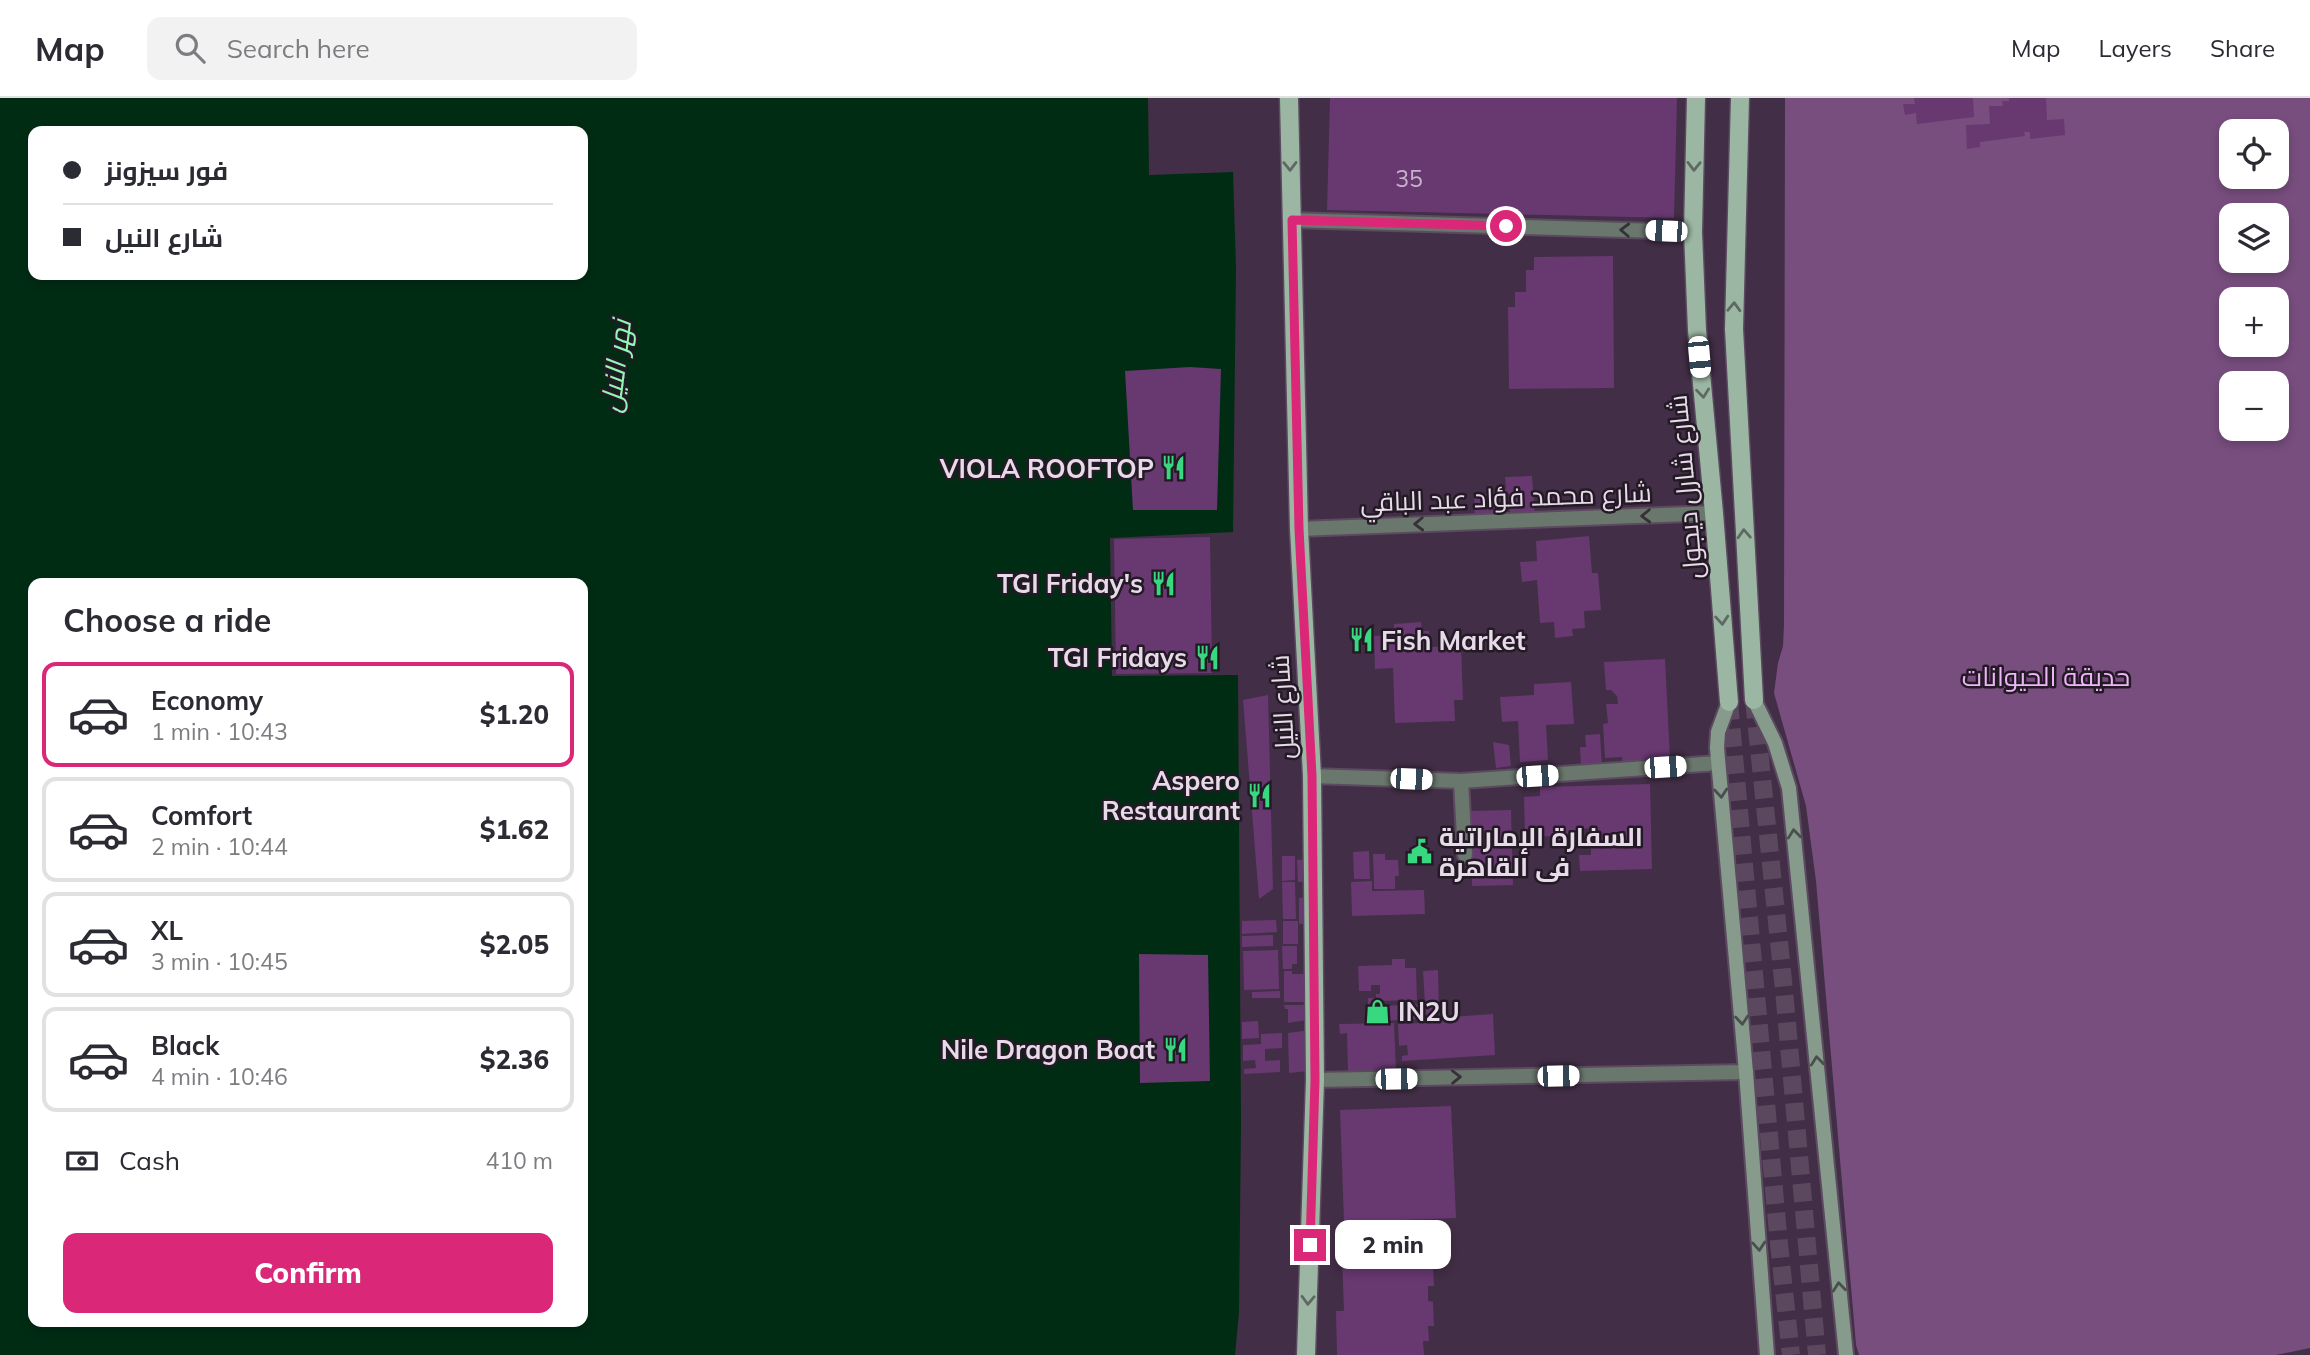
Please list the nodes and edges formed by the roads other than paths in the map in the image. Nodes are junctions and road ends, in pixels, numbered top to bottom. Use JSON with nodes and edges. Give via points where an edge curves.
{"nodes":[{"id":1,"x":1289,"y":98,"type":"edge"},
{"id":2,"x":1696,"y":98,"type":"edge"},
{"id":3,"x":1740,"y":98,"type":"edge"},
{"id":4,"x":1292,"y":220,"type":"junction"},
{"id":5,"x":1693,"y":232,"type":"junction"},
{"id":6,"x":1714,"y":513,"type":"junction"},
{"id":7,"x":1299,"y":529,"type":"junction"},
{"id":8,"x":1754,"y":701,"type":"joint"},
{"id":9,"x":1729,"y":702,"type":"joint"},
{"id":10,"x":1718,"y":764,"type":"junction"},
{"id":11,"x":1312,"y":776,"type":"junction"},
{"id":12,"x":1461,"y":780,"type":"junction"},
{"id":13,"x":1465,"y":855,"type":"dead end"},
{"id":14,"x":1746,"y":1072,"type":"junction"},
{"id":15,"x":1315,"y":1080,"type":"junction"},
{"id":16,"x":1306,"y":1355,"type":"edge"},
{"id":17,"x":1767,"y":1355,"type":"edge"},
{"id":18,"x":1846,"y":1355,"type":"edge"}],
"edges":[{"from":1,"to":4,"type":"main road","name":"شارع النيل","one_way":true},
{"from":2,"to":5,"type":"main road","name":"شارع شارل ديجول","one_way":true},
{"from":8,"to":3,"type":"main road","name":"شارع شارل ديجول","one_way":true,"via":[[1734,329]]},
{"from":5,"to":4,"type":"street","one_way":true},
{"from":4,"to":7,"type":"main road","name":"شارع النيل"},
{"from":5,"to":6,"type":"main road","name":"شارع شارل ديجول","one_way":true,"via":[[1696,330]]},
{"from":6,"to":7,"type":"street","name":"شارع محمد فؤاد عبد الباقي","one_way":true},
{"from":6,"to":9,"type":"main road","name":"شارع شارل ديجول","one_way":true},
{"from":7,"to":11,"type":"main road","name":"شارع النيل"},
{"from":18,"to":8,"type":"street","one_way":true,"via":[[1789,788],[1775,743]]},
{"from":9,"to":10,"type":"street","via":[[1718,732]]},
{"from":10,"to":12,"type":"street"},
{"from":10,"to":14,"type":"street","one_way":true},
{"from":11,"to":12,"type":"street"},
{"from":11,"to":15,"type":"main road","name":"شارع النيل"},
{"from":12,"to":13,"type":"street"},
{"from":15,"to":14,"type":"street","one_way":true},
{"from":14,"to":17,"type":"street","one_way":true},
{"from":15,"to":16,"type":"main road","name":"شارع النيل","one_way":true}]}
